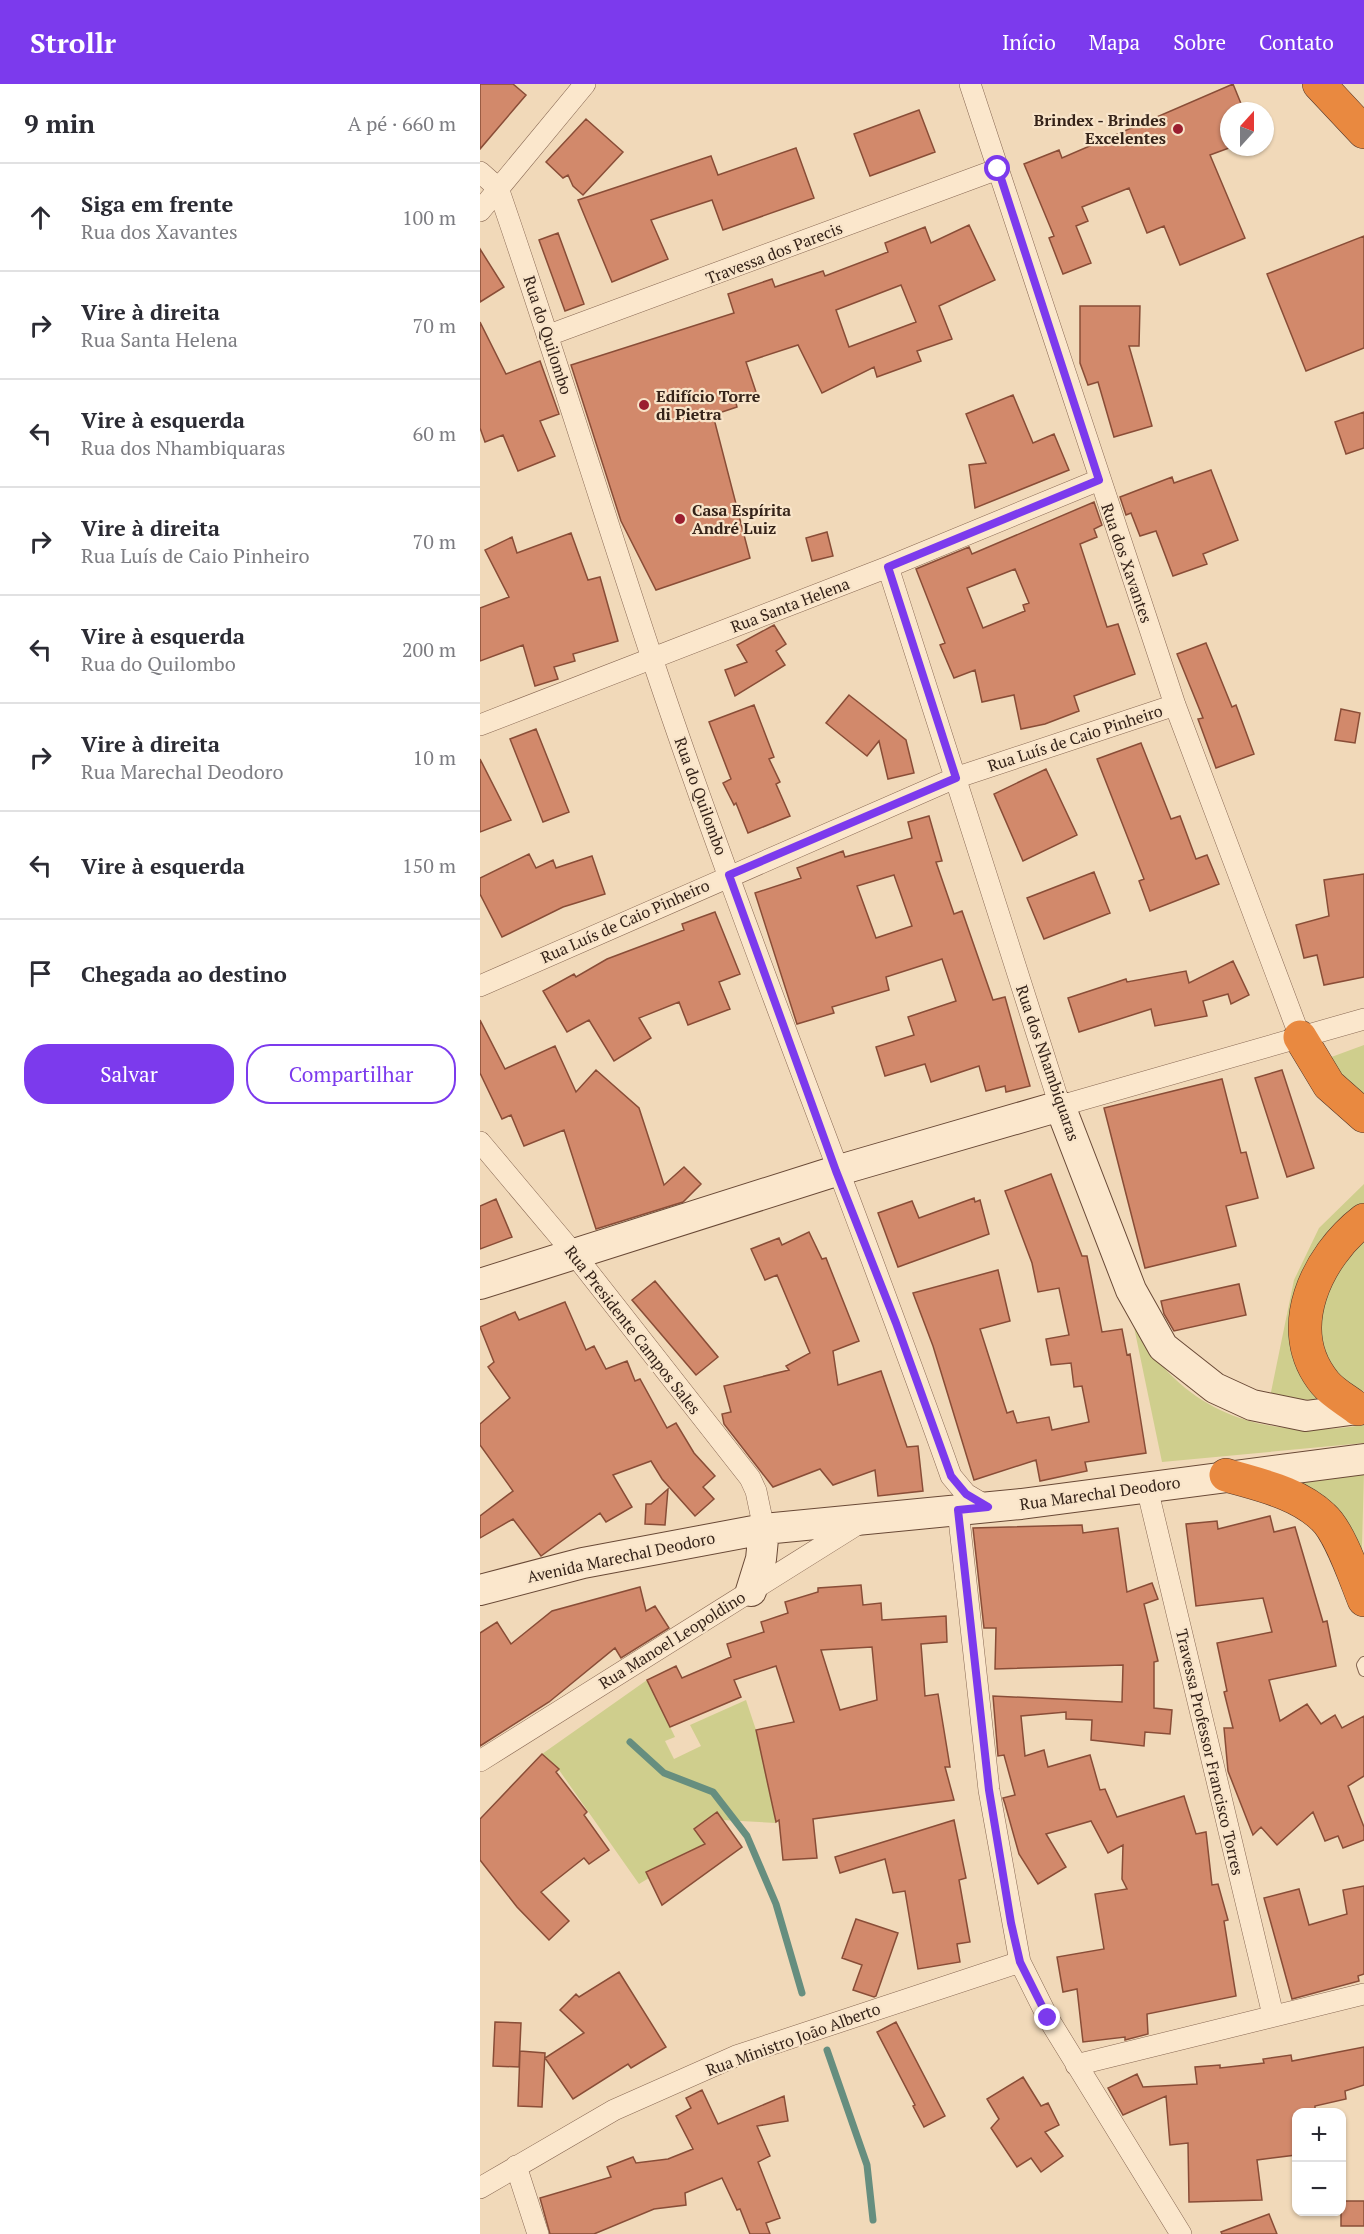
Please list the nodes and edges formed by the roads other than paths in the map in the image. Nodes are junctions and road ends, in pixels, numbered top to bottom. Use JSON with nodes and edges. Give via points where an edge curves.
{"nodes":[{"id":1,"x":585,"y":84,"type":"edge"},
{"id":2,"x":970,"y":84,"type":"edge"},
{"id":3,"x":1319,"y":84,"type":"edge"},
{"id":4,"x":1364,"y":132,"type":"edge"},
{"id":5,"x":998,"y":169,"type":"junction"},
{"id":6,"x":480,"y":172,"type":"edge"},
{"id":7,"x":498,"y":188,"type":"junction"},
{"id":8,"x":480,"y":211,"type":"edge"},
{"id":9,"x":549,"y":335,"type":"junction"},
{"id":10,"x":1099,"y":480,"type":"junction"},
{"id":11,"x":888,"y":567,"type":"junction"},
{"id":12,"x":652,"y":658,"type":"junction"},
{"id":13,"x":1175,"y":705,"type":"junction"},
{"id":14,"x":480,"y":725,"type":"edge"},
{"id":15,"x":956,"y":778,"type":"junction"},
{"id":16,"x":729,"y":875,"type":"junction"},
{"id":17,"x":480,"y":986,"type":"edge"},
{"id":18,"x":1364,"y":1019,"type":"edge"},
{"id":19,"x":1300,"y":1036,"type":"junction"},
{"id":20,"x":1060,"y":1106,"type":"junction"},
{"id":21,"x":1364,"y":1116,"type":"edge"},
{"id":22,"x":480,"y":1142,"type":"edge"},
{"id":23,"x":836,"y":1171,"type":"junction"},
{"id":24,"x":1364,"y":1220,"type":"edge"},
{"id":25,"x":575,"y":1256,"type":"junction"},
{"id":26,"x":480,"y":1284,"type":"edge"},
{"id":27,"x":1358,"y":1409,"type":"joint"},
{"id":28,"x":1364,"y":1458,"type":"edge"},
{"id":29,"x":1226,"y":1475,"type":"junction"},
{"id":30,"x":1147,"y":1488,"type":"junction"},
{"id":31,"x":988,"y":1507,"type":"junction"},
{"id":32,"x":958,"y":1510,"type":"junction"},
{"id":33,"x":864,"y":1520,"type":"junction"},
{"id":34,"x":764,"y":1529,"type":"junction"},
{"id":35,"x":480,"y":1590,"type":"edge"},
{"id":36,"x":751,"y":1591,"type":"junction"},
{"id":37,"x":1364,"y":1600,"type":"edge"},
{"id":38,"x":1364,"y":1662,"type":"edge"},
{"id":39,"x":1364,"y":1671,"type":"edge"},
{"id":40,"x":480,"y":1761,"type":"edge"},
{"id":41,"x":1020,"y":1962,"type":"junction"},
{"id":42,"x":1364,"y":1994,"type":"edge"},
{"id":43,"x":1274,"y":2015,"type":"junction"},
{"id":44,"x":1076,"y":2065,"type":"junction"},
{"id":45,"x":516,"y":2166,"type":"junction"},
{"id":46,"x":480,"y":2188,"type":"edge"},
{"id":47,"x":538,"y":2234,"type":"edge"},
{"id":48,"x":1181,"y":2234,"type":"edge"}],
"edges":[{"from":1,"to":7,"type":"street"},
{"from":2,"to":5,"type":"street","name":"Rua dos Xavantes"},
{"from":3,"to":4,"type":"highway"},
{"from":5,"to":9,"type":"street","name":"Travessa dos Parecis"},
{"from":5,"to":10,"type":"street","name":"Rua dos Xavantes"},
{"from":6,"to":7,"type":"street","name":"Rua do Quilombo"},
{"from":7,"to":8,"type":"street"},
{"from":7,"to":9,"type":"street","name":"Rua do Quilombo"},
{"from":9,"to":12,"type":"street","name":"Rua do Quilombo"},
{"from":10,"to":11,"type":"street","name":"Rua Santa Helena"},
{"from":10,"to":13,"type":"street","name":"Rua dos Xavantes"},
{"from":11,"to":12,"type":"street","name":"Rua Santa Helena"},
{"from":11,"to":15,"type":"street","name":"Rua dos Nhambiquaras"},
{"from":12,"to":14,"type":"street","name":"Rua Santa Helena"},
{"from":12,"to":16,"type":"street","name":"Rua do Quilombo"},
{"from":13,"to":15,"type":"street","name":"Rua Luís de Caio Pinheiro"},
{"from":13,"to":19,"type":"street","name":"Rua dos Xavantes"},
{"from":15,"to":16,"type":"street","name":"Rua Luís de Caio Pinheiro"},
{"from":15,"to":20,"type":"street","name":"Rua dos Nhambiquaras"},
{"from":16,"to":17,"type":"street","name":"Rua Luís de Caio Pinheiro"},
{"from":16,"to":23,"type":"street","name":"Rua do Quilombo"},
{"from":18,"to":19,"type":"street"},
{"from":19,"to":20,"type":"street"},
{"from":19,"to":21,"type":"highway","via":[[1329,1085]]},
{"from":20,"to":23,"type":"main road"},
{"from":20,"to":27,"type":"main road","name":"Rua dos Nhambiquaras","via":[[1131,1290],[1162,1347],[1215,1388],[1252,1405],[1306,1416]]},
{"from":22,"to":25,"type":"street","name":"Rua Presidente Campos Sales"},
{"from":23,"to":25,"type":"main road"},
{"from":23,"to":31,"type":"street","name":"Rua do Quilombo","via":[[951,1476],[966,1494]]},
{"from":24,"to":27,"type":"highway","via":[[1320,1267],[1309,1299],[1305,1333],[1312,1362],[1325,1384]]},
{"from":25,"to":26,"type":"main road"},
{"from":25,"to":34,"type":"street","name":"Rua Presidente Campos Sales","via":[[750,1478]]},
{"from":28,"to":29,"type":"main road","name":"Rua Marechal Deodoro"},
{"from":29,"to":30,"type":"main road","name":"Rua Marechal Deodoro"},
{"from":29,"to":37,"type":"highway","via":[[1286,1493],[1324,1517],[1347,1556]]},
{"from":30,"to":31,"type":"main road","name":"Rua Marechal Deodoro"},
{"from":30,"to":43,"type":"street","name":"Travessa Professor Francisco Torres"},
{"from":31,"to":32,"type":"main road","name":"Rua Marechal Deodoro"},
{"from":32,"to":33,"type":"main road","name":"Rua Marechal Deodoro"},
{"from":32,"to":41,"type":"street","via":[[989,1790]]},
{"from":33,"to":34,"type":"main road","name":"Rua Marechal Deodoro"},
{"from":33,"to":36,"type":"street","name":"Rua Manoel Leopoldino"},
{"from":34,"to":35,"type":"main road","name":"Avenida Marechal Deodoro","via":[[594,1561]]},
{"from":34,"to":36,"type":"main road","via":[[761,1559]]},
{"from":36,"to":40,"type":"street","name":"Rua Manoel Leopoldino"},
{"from":38,"to":39,"type":"lane"},
{"from":41,"to":44,"type":"street"},
{"from":41,"to":45,"type":"street","name":"Rua Ministro João Alberto","via":[[736,2056],[614,2110]]},
{"from":42,"to":43,"type":"street"},
{"from":43,"to":44,"type":"street"},
{"from":44,"to":48,"type":"street"},
{"from":45,"to":46,"type":"street","name":"Rua Ministro João Alberto"},
{"from":45,"to":47,"type":"street"}]}
